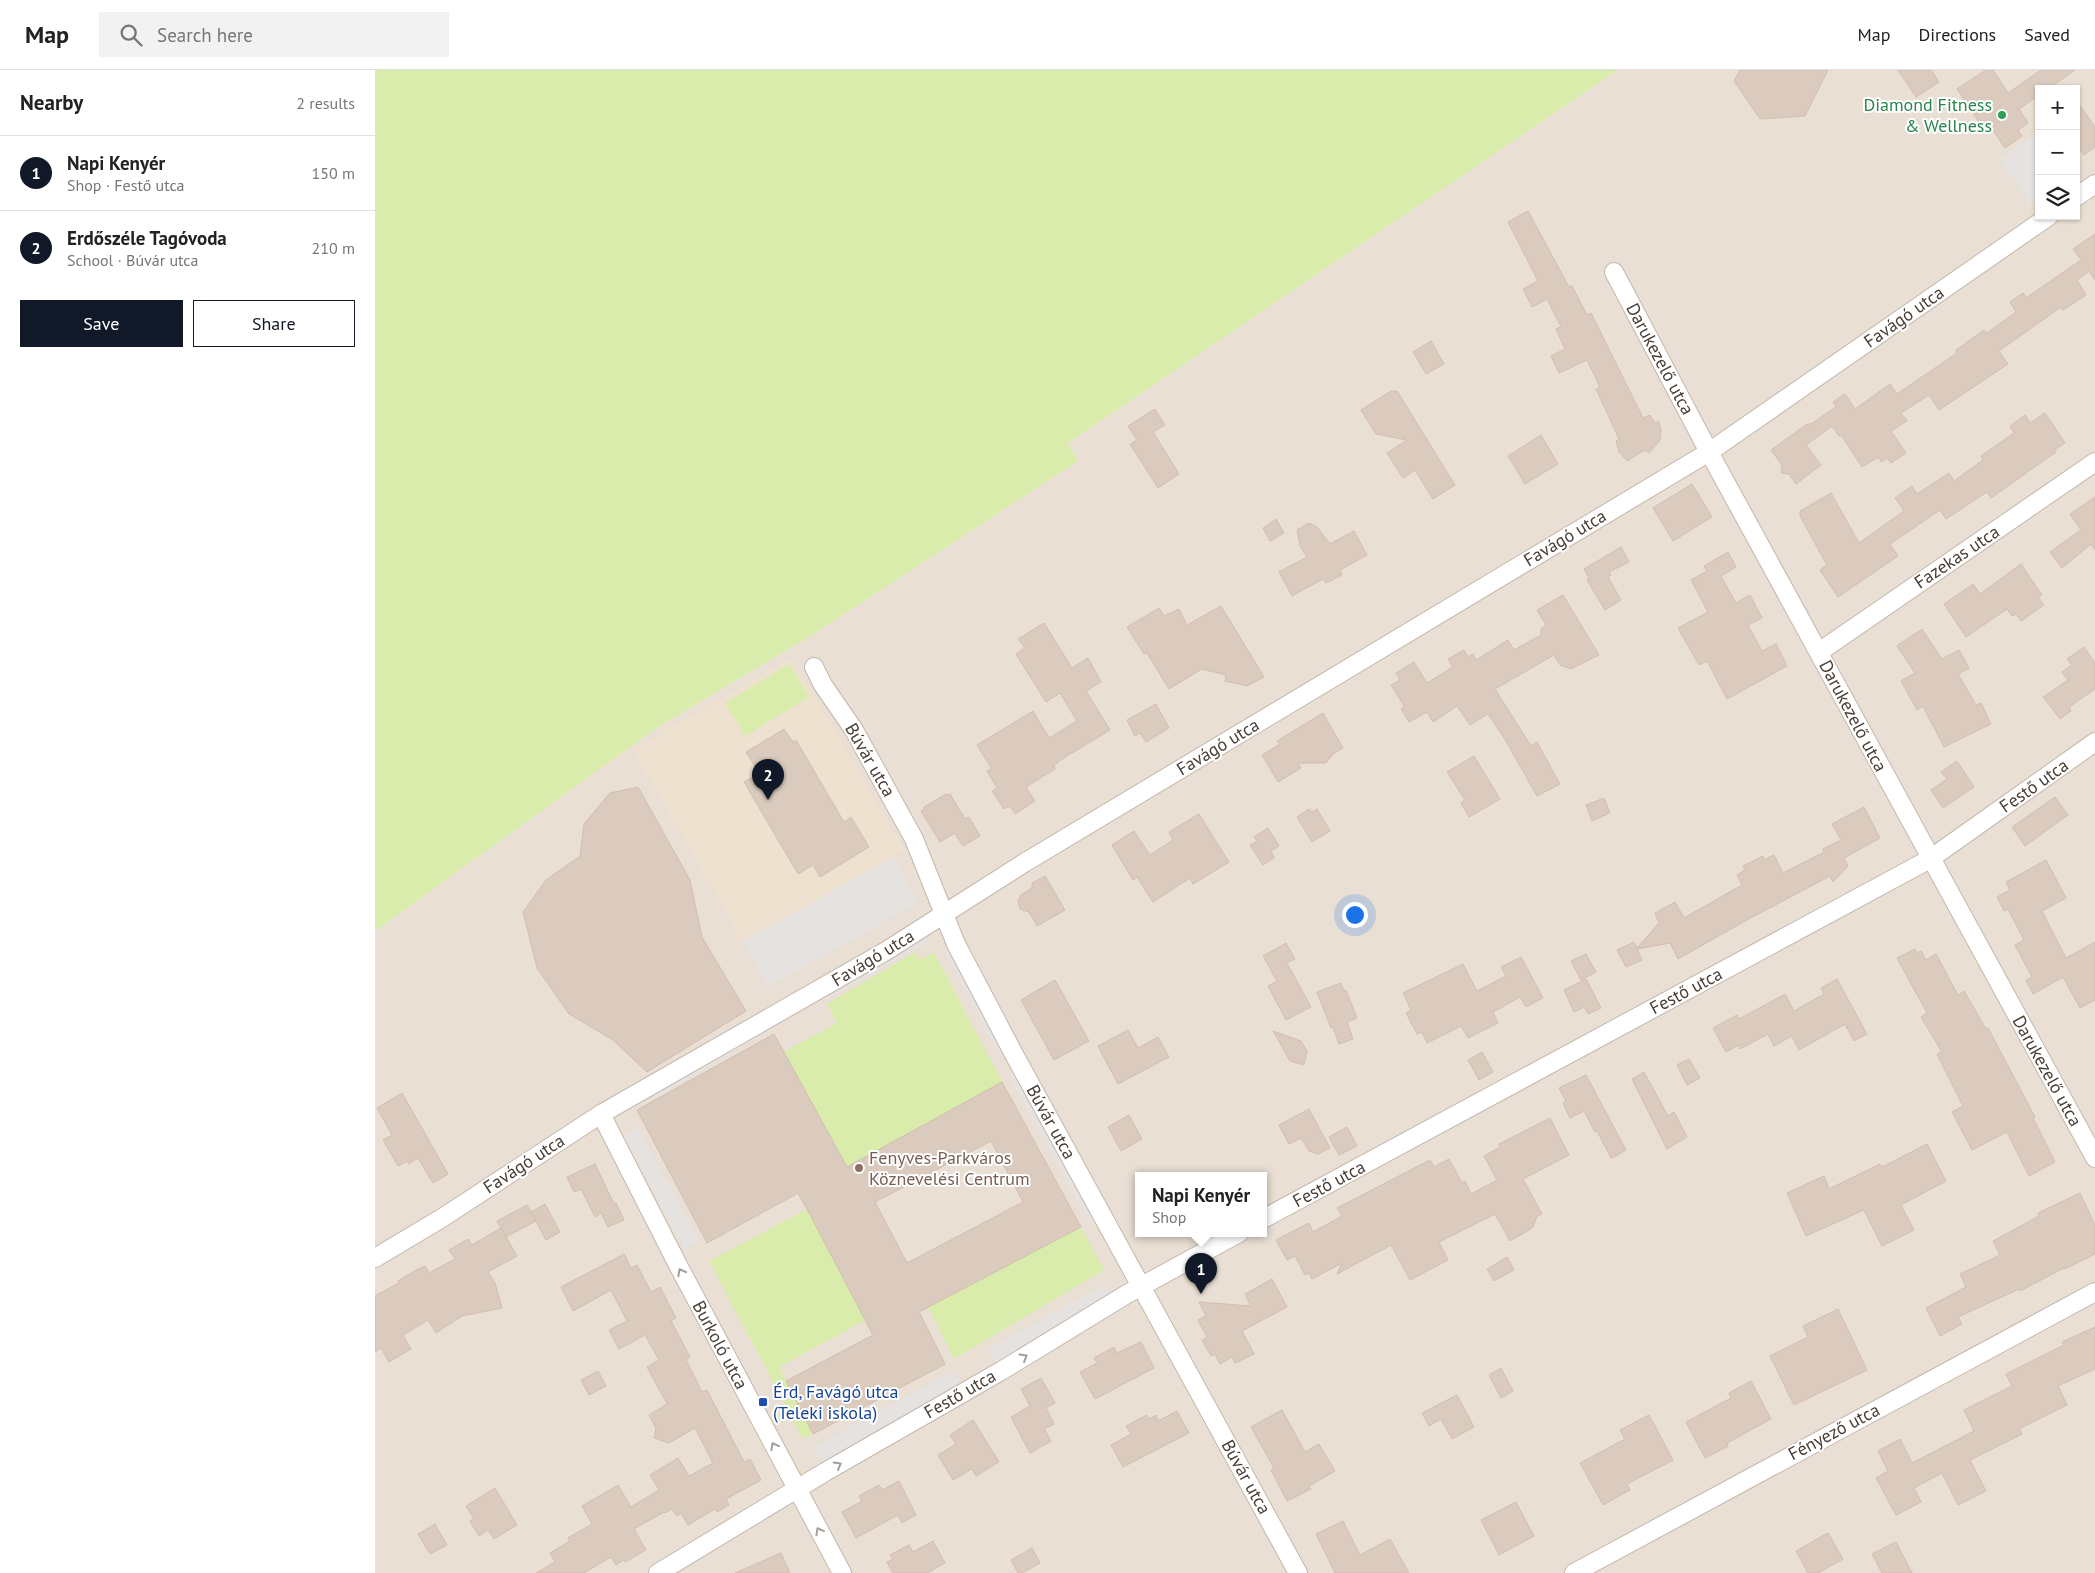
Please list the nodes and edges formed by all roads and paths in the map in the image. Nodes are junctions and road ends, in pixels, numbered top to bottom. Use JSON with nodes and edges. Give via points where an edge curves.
{"nodes":[{"id":1,"x":2095,"y":184,"type":"edge"},
{"id":2,"x":2080,"y":194,"type":"edge"},
{"id":3,"x":2043,"y":220,"type":"edge"},
{"id":4,"x":1614,"y":272,"type":"dead end"},
{"id":5,"x":1709,"y":452,"type":"junction"},
{"id":6,"x":2095,"y":462,"type":"edge"},
{"id":7,"x":1819,"y":652,"type":"junction"},
{"id":8,"x":814,"y":667,"type":"dead end"},
{"id":9,"x":2095,"y":742,"type":"edge"},
{"id":10,"x":1930,"y":859,"type":"junction"},
{"id":11,"x":945,"y":913,"type":"junction"},
{"id":12,"x":601,"y":1114,"type":"junction"},
{"id":13,"x":2095,"y":1158,"type":"edge"},
{"id":14,"x":1267,"y":1217,"type":"edge"},
{"id":15,"x":1232,"y":1237,"type":"edge"},
{"id":16,"x":375,"y":1258,"type":"edge"},
{"id":17,"x":1141,"y":1286,"type":"junction"},
{"id":18,"x":2095,"y":1292,"type":"edge"},
{"id":19,"x":796,"y":1490,"type":"junction"},
{"id":20,"x":658,"y":1573,"type":"edge"},
{"id":21,"x":842,"y":1573,"type":"edge"},
{"id":22,"x":1298,"y":1573,"type":"edge"},
{"id":23,"x":1574,"y":1573,"type":"edge"}],
"edges":[{"from":1,"to":2,"type":"street"},
{"from":3,"to":5,"type":"street","name":"Favágó utca"},
{"from":4,"to":5,"type":"street","name":"Darukezelő utca"},
{"from":5,"to":7,"type":"street","name":"Darukezelő utca"},
{"from":5,"to":11,"type":"street","name":"Favágó utca"},
{"from":6,"to":7,"type":"street","name":"Fazekas utca"},
{"from":7,"to":10,"type":"street","name":"Darukezelő utca"},
{"from":8,"to":11,"type":"street","name":"Búvár utca","via":[[854,730],[914,838]]},
{"from":9,"to":10,"type":"street","name":"Festő utca"},
{"from":10,"to":13,"type":"street","name":"Darukezelő utca"},
{"from":10,"to":14,"type":"street","name":"Festő utca"},
{"from":11,"to":12,"type":"street","name":"Favágó utca","via":[[812,994]]},
{"from":11,"to":17,"type":"street","name":"Búvár utca","via":[[959,950]]},
{"from":12,"to":16,"type":"street","name":"Favágó utca"},
{"from":19,"to":12,"type":"street","name":"Burkoló utca","one_way":true},
{"from":15,"to":17,"type":"street","name":"Festő utca"},
{"from":19,"to":17,"type":"street","name":"Festő utca","one_way":true},
{"from":17,"to":22,"type":"street","name":"Búvár utca"},
{"from":18,"to":23,"type":"street","name":"Fényező utca"},
{"from":19,"to":20,"type":"street","name":"Festő utca"},
{"from":21,"to":19,"type":"street","name":"Burkoló utca","one_way":true}]}
